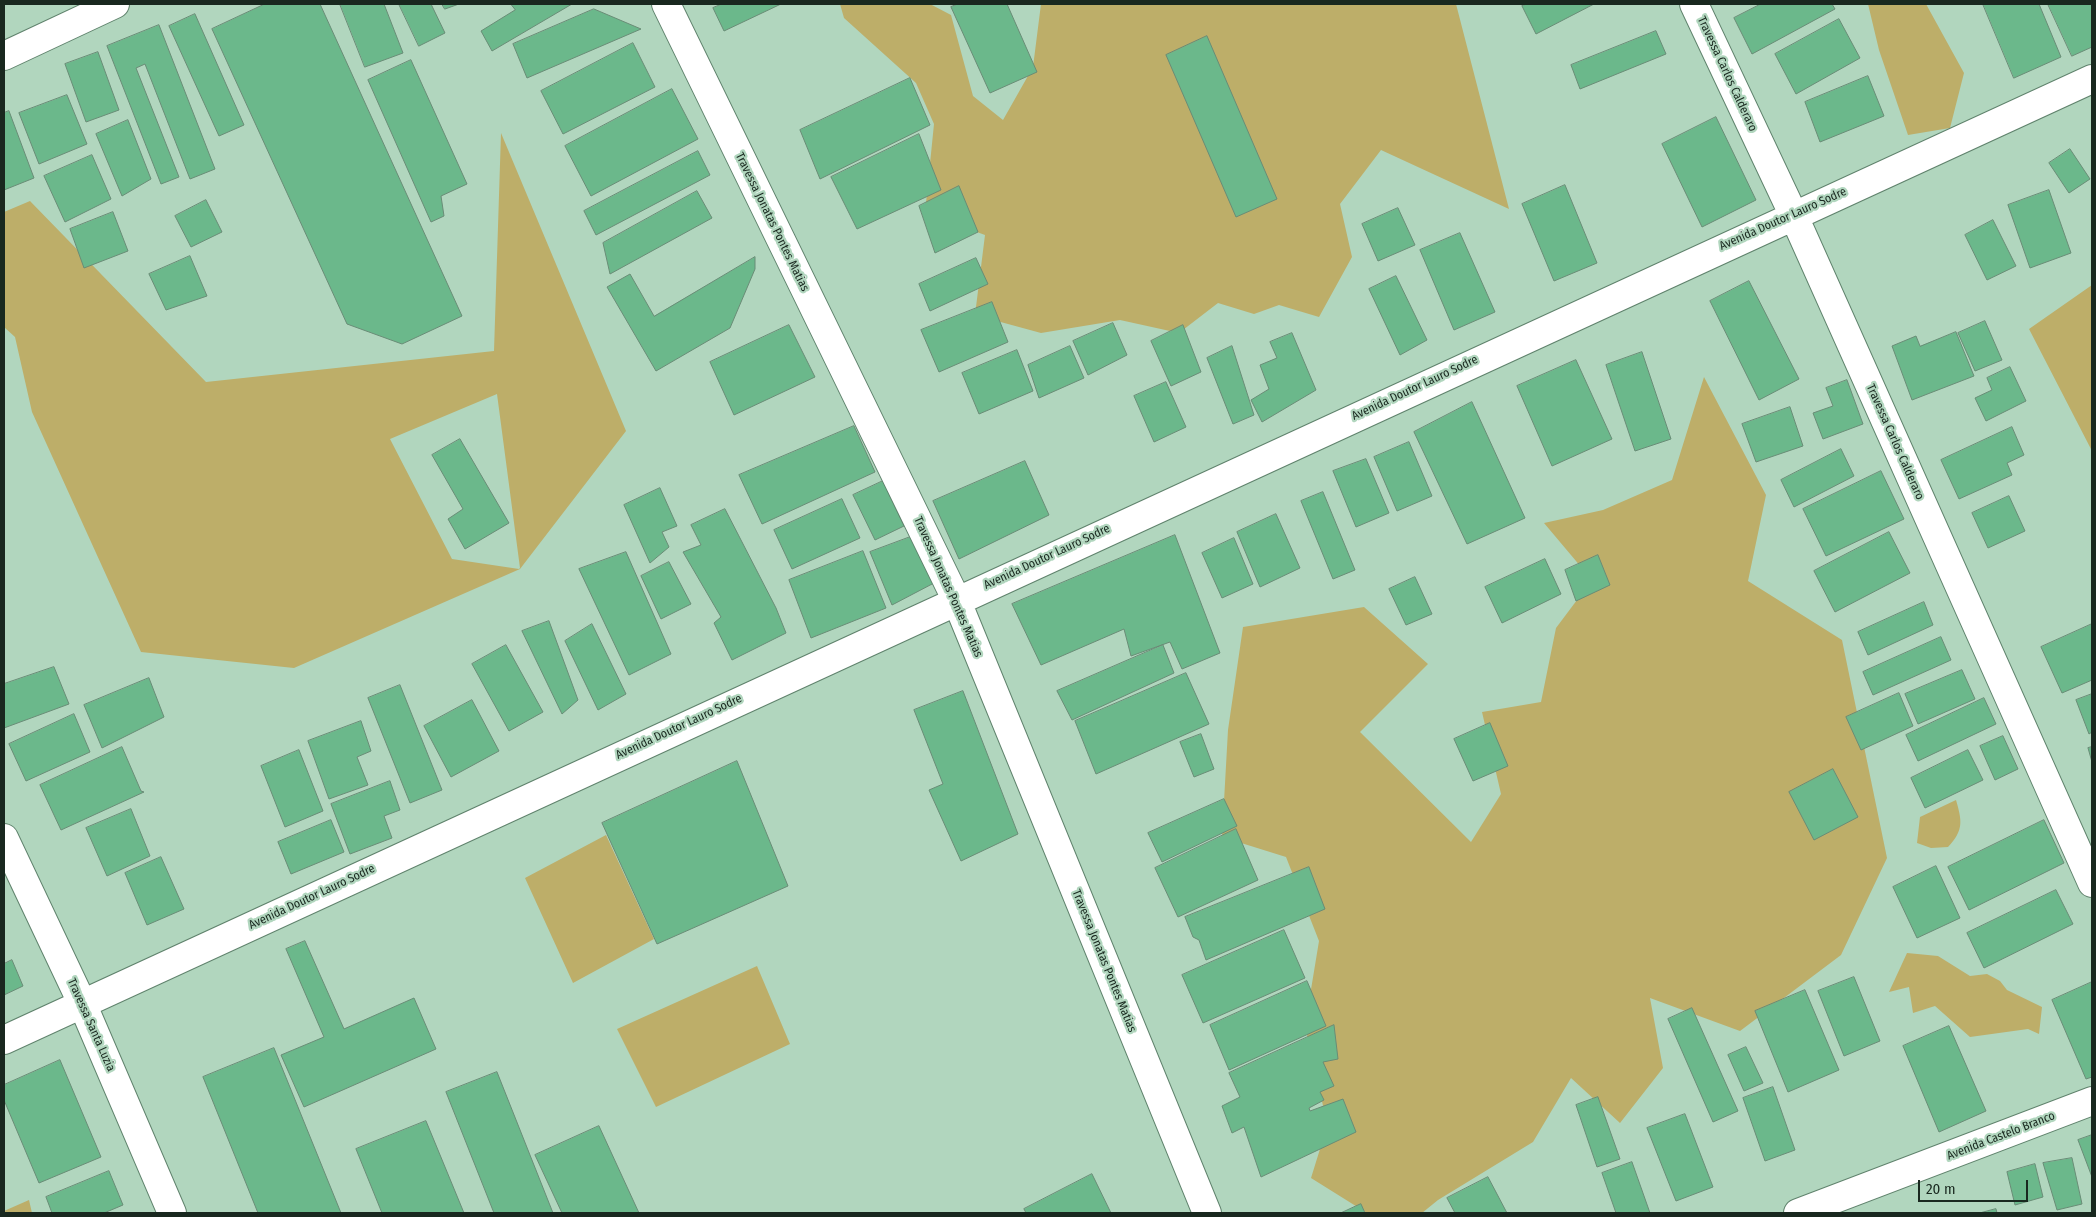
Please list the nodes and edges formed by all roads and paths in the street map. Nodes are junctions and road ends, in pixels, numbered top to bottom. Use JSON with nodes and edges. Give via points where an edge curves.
{"nodes":[{"id":1,"x":115,"y":4,"type":"edge"},
{"id":2,"x":666,"y":4,"type":"edge"},
{"id":3,"x":1694,"y":4,"type":"edge"},
{"id":4,"x":4,"y":56,"type":"edge"},
{"id":5,"x":2092,"y":79,"type":"edge"},
{"id":6,"x":1793,"y":214,"type":"junction"},
{"id":7,"x":956,"y":599,"type":"junction"},
{"id":8,"x":4,"y":838,"type":"edge"},
{"id":9,"x":2092,"y":883,"type":"edge"},
{"id":10,"x":82,"y":1003,"type":"junction"},
{"id":11,"x":4,"y":1040,"type":"edge"},
{"id":12,"x":2092,"y":1101,"type":"edge"},
{"id":13,"x":172,"y":1213,"type":"edge"},
{"id":14,"x":1207,"y":1213,"type":"edge"},
{"id":15,"x":1798,"y":1213,"type":"edge"}],
"edges":[{"from":1,"to":4,"type":"street"},
{"from":2,"to":7,"type":"street","name":"Travessa Jonatas Pontes Matias"},
{"from":3,"to":6,"type":"street","name":"Travessa Carlos Calderaro"},
{"from":5,"to":6,"type":"street","name":"Avenida Doutor Lauro Sodre"},
{"from":6,"to":7,"type":"street","name":"Avenida Doutor Lauro Sodre"},
{"from":6,"to":9,"type":"street","name":"Travessa Carlos Calderaro"},
{"from":7,"to":10,"type":"street","name":"Avenida Doutor Lauro Sodre"},
{"from":7,"to":14,"type":"street","name":"Travessa Jonatas Pontes Matias"},
{"from":8,"to":10,"type":"street","name":"Travessa Santa Luzia"},
{"from":10,"to":11,"type":"street","name":"Avenida Doutor Lauro Sodre"},
{"from":10,"to":13,"type":"street","name":"Travessa Santa Luzia"},
{"from":12,"to":15,"type":"street","name":"Avenida Castelo Branco"}]}
